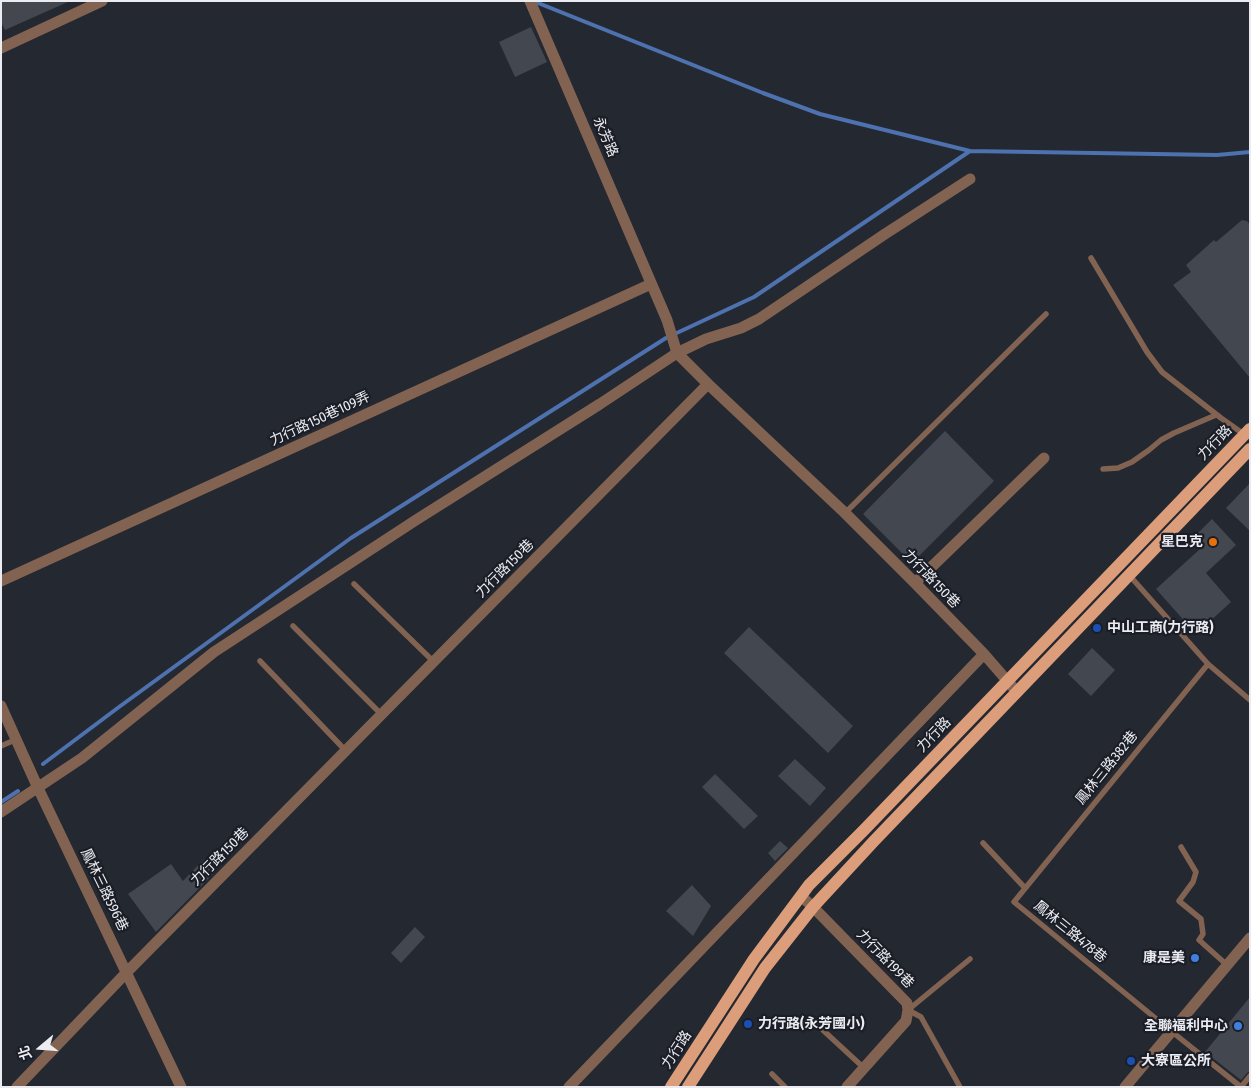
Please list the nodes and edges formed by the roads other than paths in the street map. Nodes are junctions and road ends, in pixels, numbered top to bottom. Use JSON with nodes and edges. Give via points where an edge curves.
{"nodes":[{"id":1,"x":102,"y":1,"type":"edge"},
{"id":2,"x":530,"y":1,"type":"edge"},
{"id":3,"x":1,"y":48,"type":"edge"},
{"id":4,"x":970,"y":179,"type":"dead end"},
{"id":5,"x":1091,"y":258,"type":"dead end"},
{"id":6,"x":651,"y":284,"type":"junction"},
{"id":7,"x":1046,"y":314,"type":"dead end"},
{"id":8,"x":676,"y":353,"type":"junction"},
{"id":9,"x":708,"y":384,"type":"junction"},
{"id":10,"x":1216,"y":415,"type":"junction"},
{"id":11,"x":1248,"y":433,"type":"edge"},
{"id":12,"x":1250,"y":449,"type":"edge"},
{"id":13,"x":1044,"y":458,"type":"dead end"},
{"id":14,"x":1103,"y":469,"type":"dead end"},
{"id":15,"x":845,"y":513,"type":"junction"},
{"id":16,"x":1129,"y":575,"type":"junction"},
{"id":17,"x":1,"y":581,"type":"edge"},
{"id":18,"x":915,"y":583,"type":"junction"},
{"id":19,"x":354,"y":584,"type":"dead end"},
{"id":20,"x":293,"y":626,"type":"dead end"},
{"id":21,"x":984,"y":654,"type":"junction"},
{"id":22,"x":260,"y":661,"type":"dead end"},
{"id":23,"x":434,"y":662,"type":"junction"},
{"id":24,"x":1208,"y":664,"type":"junction"},
{"id":25,"x":1007,"y":681,"type":"junction"},
{"id":26,"x":1017,"y":692,"type":"junction"},
{"id":27,"x":1250,"y":700,"type":"edge"},
{"id":28,"x":1,"y":706,"type":"edge"},
{"id":29,"x":382,"y":715,"type":"junction"},
{"id":30,"x":17,"y":739,"type":"junction"},
{"id":31,"x":1,"y":746,"type":"edge"},
{"id":32,"x":346,"y":751,"type":"junction"},
{"id":33,"x":38,"y":788,"type":"junction"},
{"id":34,"x":1,"y":812,"type":"edge"},
{"id":35,"x":983,"y":842,"type":"dead end"},
{"id":36,"x":1181,"y":848,"type":"dead end"},
{"id":37,"x":1025,"y":888,"type":"junction"},
{"id":38,"x":800,"y":896,"type":"junction"},
{"id":39,"x":813,"y":907,"type":"junction"},
{"id":40,"x":1249,"y":941,"type":"edge"},
{"id":41,"x":970,"y":959,"type":"dead end"},
{"id":42,"x":1227,"y":965,"type":"junction"},
{"id":43,"x":126,"y":973,"type":"junction"},
{"id":44,"x":908,"y":1010,"type":"junction"},
{"id":45,"x":812,"y":1020,"type":"dead end"},
{"id":46,"x":1172,"y":1031,"type":"junction"},
{"id":47,"x":864,"y":1068,"type":"junction"},
{"id":48,"x":772,"y":1074,"type":"dead end"},
{"id":49,"x":1250,"y":1076,"type":"edge"},
{"id":50,"x":17,"y":1087,"type":"edge"},
{"id":51,"x":181,"y":1087,"type":"edge"},
{"id":52,"x":569,"y":1087,"type":"edge"},
{"id":53,"x":671,"y":1087,"type":"edge"},
{"id":54,"x":688,"y":1087,"type":"edge"},
{"id":55,"x":785,"y":1087,"type":"edge"},
{"id":56,"x":847,"y":1087,"type":"edge"},
{"id":57,"x":960,"y":1087,"type":"edge"},
{"id":58,"x":1125,"y":1087,"type":"edge"},
{"id":59,"x":1241,"y":1087,"type":"edge"}],
"edges":[{"from":1,"to":3,"type":"street"},
{"from":2,"to":6,"type":"street","name":"永芳路"},
{"from":4,"to":8,"type":"street","via":[[759,319]]},
{"from":5,"to":10,"type":"lane","via":[[1162,372]]},
{"from":6,"to":8,"type":"street","via":[[667,320]]},
{"from":6,"to":17,"type":"street","name":"力行路150巷109弄"},
{"from":7,"to":15,"type":"lane"},
{"from":8,"to":9,"type":"street"},
{"from":8,"to":33,"type":"street","via":[[214,652],[82,758]]},
{"from":9,"to":15,"type":"street","name":"力行路150巷"},
{"from":9,"to":23,"type":"street","name":"力行路150巷"},
{"from":10,"to":11,"type":"lane"},
{"from":10,"to":14,"type":"lane","via":[[1161,440],[1132,462],[1118,468]]},
{"from":11,"to":25,"type":"main road","name":"力行路"},
{"from":12,"to":16,"type":"main road"},
{"from":13,"to":18,"type":"street"},
{"from":15,"to":18,"type":"street","name":"力行路150巷"},
{"from":16,"to":24,"type":"lane"},
{"from":16,"to":26,"type":"main road"},
{"from":18,"to":21,"type":"street","name":"力行路150巷"},
{"from":19,"to":23,"type":"lane"},
{"from":20,"to":29,"type":"lane"},
{"from":21,"to":25,"type":"street","name":"力行路150巷"},
{"from":21,"to":52,"type":"street"},
{"from":22,"to":32,"type":"lane"},
{"from":23,"to":29,"type":"street","name":"力行路150巷"},
{"from":24,"to":27,"type":"lane"},
{"from":24,"to":37,"type":"lane","name":"鳳林三路382巷"},
{"from":25,"to":26,"type":"street","name":"力行路150巷"},
{"from":25,"to":38,"type":"main road","name":"力行路"},
{"from":26,"to":39,"type":"main road"},
{"from":28,"to":30,"type":"street","name":"鳳林三路596巷"},
{"from":29,"to":32,"type":"street","name":"力行路150巷"},
{"from":30,"to":31,"type":"lane"},
{"from":30,"to":33,"type":"street","name":"鳳林三路596巷"},
{"from":32,"to":43,"type":"street","name":"力行路150巷"},
{"from":33,"to":34,"type":"street"},
{"from":33,"to":43,"type":"street","name":"鳳林三路596巷"},
{"from":35,"to":37,"type":"lane","name":"鳳林三路478巷"},
{"from":36,"to":42,"type":"lane","via":[[1196,872],[1180,901],[1201,919],[1203,934],[1199,940]]},
{"from":37,"to":46,"type":"lane","name":"鳳林三路478巷","via":[[1014,902]]},
{"from":38,"to":39,"type":"street","name":"力行路199巷"},
{"from":38,"to":53,"type":"main road","name":"力行路"},
{"from":39,"to":44,"type":"street","name":"力行路199巷","via":[[907,1003]]},
{"from":39,"to":54,"type":"main road","via":[[766,968]]},
{"from":40,"to":42,"type":"street"},
{"from":41,"to":44,"type":"lane","name":"力行路199巷"},
{"from":42,"to":46,"type":"street"},
{"from":43,"to":50,"type":"street","name":"力行路150巷"},
{"from":43,"to":51,"type":"street","name":"鳳林三路596巷"},
{"from":44,"to":47,"type":"street","via":[[906,1021]]},
{"from":44,"to":57,"type":"lane","via":[[921,1017]]},
{"from":45,"to":47,"type":"lane"},
{"from":46,"to":58,"type":"street"},
{"from":46,"to":59,"type":"lane"},
{"from":47,"to":56,"type":"street"},
{"from":48,"to":55,"type":"lane"},
{"from":49,"to":59,"type":"lane"}]}
